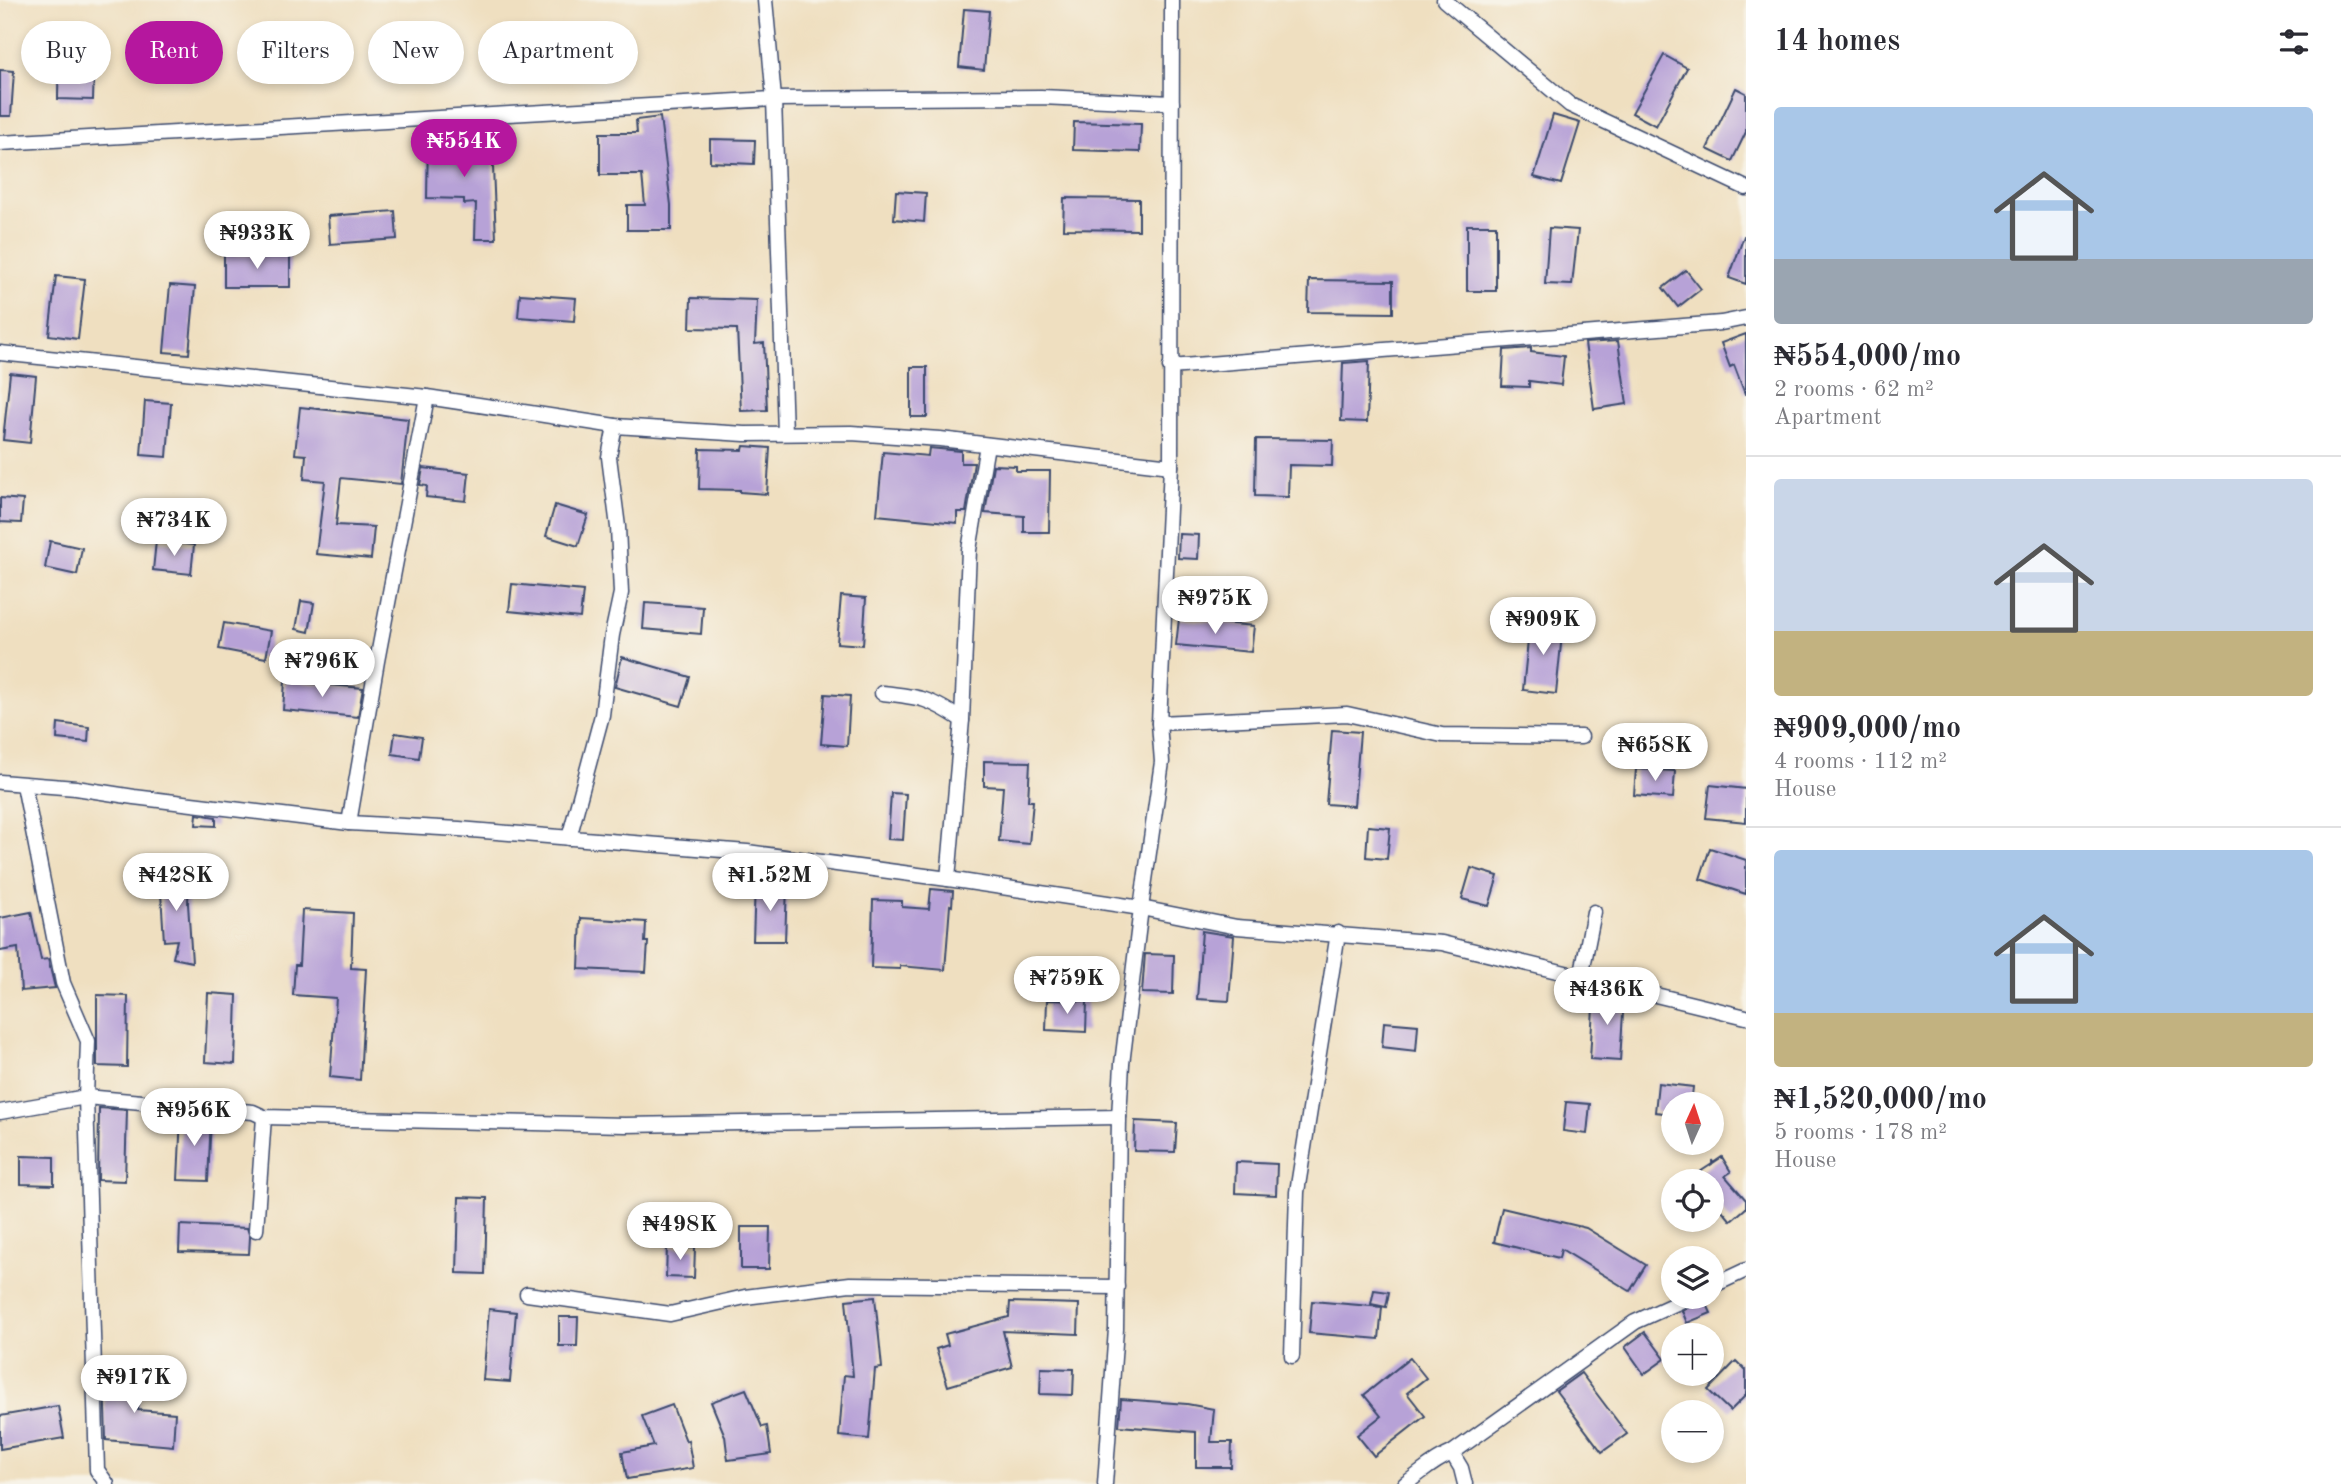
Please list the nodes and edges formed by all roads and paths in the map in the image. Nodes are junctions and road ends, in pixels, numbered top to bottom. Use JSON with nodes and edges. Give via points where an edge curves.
{"nodes":[{"id":1,"x":765,"y":0,"type":"edge"},
{"id":2,"x":1172,"y":0,"type":"edge"},
{"id":3,"x":1444,"y":0,"type":"edge"},
{"id":4,"x":774,"y":99,"type":"junction"},
{"id":5,"x":1172,"y":103,"type":"junction"},
{"id":6,"x":0,"y":143,"type":"edge"},
{"id":7,"x":1746,"y":188,"type":"edge"},
{"id":8,"x":1746,"y":318,"type":"edge"},
{"id":9,"x":0,"y":353,"type":"edge"},
{"id":10,"x":1170,"y":366,"type":"junction"},
{"id":11,"x":427,"y":397,"type":"junction"},
{"id":12,"x":615,"y":426,"type":"junction"},
{"id":13,"x":785,"y":433,"type":"junction"},
{"id":14,"x":987,"y":445,"type":"junction"},
{"id":15,"x":1171,"y":466,"type":"junction"},
{"id":16,"x":882,"y":693,"type":"dead end"},
{"id":17,"x":962,"y":720,"type":"junction"},
{"id":18,"x":1159,"y":723,"type":"junction"},
{"id":19,"x":1581,"y":737,"type":"dead end"},
{"id":20,"x":0,"y":782,"type":"edge"},
{"id":21,"x":24,"y":785,"type":"junction"},
{"id":22,"x":349,"y":823,"type":"junction"},
{"id":23,"x":569,"y":838,"type":"junction"},
{"id":24,"x":948,"y":879,"type":"junction"},
{"id":25,"x":1141,"y":908,"type":"junction"},
{"id":26,"x":1594,"y":912,"type":"dead end"},
{"id":27,"x":1338,"y":933,"type":"junction"},
{"id":28,"x":1581,"y":977,"type":"junction"},
{"id":29,"x":1746,"y":1017,"type":"edge"},
{"id":30,"x":86,"y":1097,"type":"junction"},
{"id":31,"x":0,"y":1112,"type":"edge"},
{"id":32,"x":264,"y":1117,"type":"junction"},
{"id":33,"x":1119,"y":1117,"type":"junction"},
{"id":34,"x":256,"y":1230,"type":"dead end"},
{"id":35,"x":1746,"y":1270,"type":"edge"},
{"id":36,"x":1724,"y":1280,"type":"edge"},
{"id":37,"x":1117,"y":1287,"type":"junction"},
{"id":38,"x":527,"y":1294,"type":"dead end"},
{"id":39,"x":1664,"y":1309,"type":"edge"},
{"id":40,"x":1292,"y":1356,"type":"dead end"},
{"id":41,"x":1452,"y":1453,"type":"junction"},
{"id":42,"x":1425,"y":1479,"type":"edge"},
{"id":43,"x":107,"y":1484,"type":"edge"},
{"id":44,"x":1105,"y":1484,"type":"edge"},
{"id":45,"x":1405,"y":1484,"type":"edge"},
{"id":46,"x":1465,"y":1484,"type":"edge"}],
"edges":[{"from":1,"to":4,"type":"street"},
{"from":2,"to":5,"type":"street"},
{"from":3,"to":7,"type":"street","via":[[1570,106]]},
{"from":4,"to":5,"type":"street","via":[[1041,97]]},
{"from":4,"to":6,"type":"street"},
{"from":4,"to":13,"type":"street"},
{"from":5,"to":10,"type":"street"},
{"from":8,"to":10,"type":"street"},
{"from":9,"to":11,"type":"street"},
{"from":10,"to":15,"type":"street"},
{"from":11,"to":12,"type":"street"},
{"from":11,"to":22,"type":"street"},
{"from":12,"to":13,"type":"street"},
{"from":12,"to":23,"type":"street","via":[[609,457],[621,593],[603,715]]},
{"from":13,"to":14,"type":"street","via":[[851,433]]},
{"from":14,"to":15,"type":"street"},
{"from":14,"to":17,"type":"street","via":[[969,550]]},
{"from":15,"to":18,"type":"street"},
{"from":16,"to":17,"type":"street","via":[[926,698]]},
{"from":17,"to":24,"type":"street"},
{"from":18,"to":19,"type":"street","via":[[1347,714],[1442,735]]},
{"from":18,"to":25,"type":"street","via":[[1162,762]]},
{"from":20,"to":21,"type":"street"},
{"from":21,"to":22,"type":"street"},
{"from":21,"to":30,"type":"street","via":[[62,983],[88,1041]]},
{"from":22,"to":23,"type":"street"},
{"from":23,"to":24,"type":"street","via":[[747,852]]},
{"from":24,"to":25,"type":"street"},
{"from":25,"to":27,"type":"street","via":[[1237,927]]},
{"from":25,"to":33,"type":"street"},
{"from":26,"to":28,"type":"street"},
{"from":27,"to":28,"type":"street","via":[[1442,943]]},
{"from":27,"to":40,"type":"street","via":[[1297,1192]]},
{"from":28,"to":29,"type":"street"},
{"from":30,"to":31,"type":"street"},
{"from":30,"to":32,"type":"street","via":[[253,1112]]},
{"from":30,"to":43,"type":"street","via":[[97,1470]]},
{"from":32,"to":33,"type":"street","via":[[625,1125]]},
{"from":32,"to":34,"type":"street"},
{"from":33,"to":37,"type":"street"},
{"from":35,"to":36,"type":"street"},
{"from":37,"to":38,"type":"street","via":[[850,1284],[745,1297],[670,1314]]},
{"from":37,"to":44,"type":"street"},
{"from":39,"to":41,"type":"street","via":[[1635,1322]]},
{"from":41,"to":42,"type":"street","via":[[1437,1459]]},
{"from":41,"to":46,"type":"street"},
{"from":42,"to":45,"type":"street"}]}
